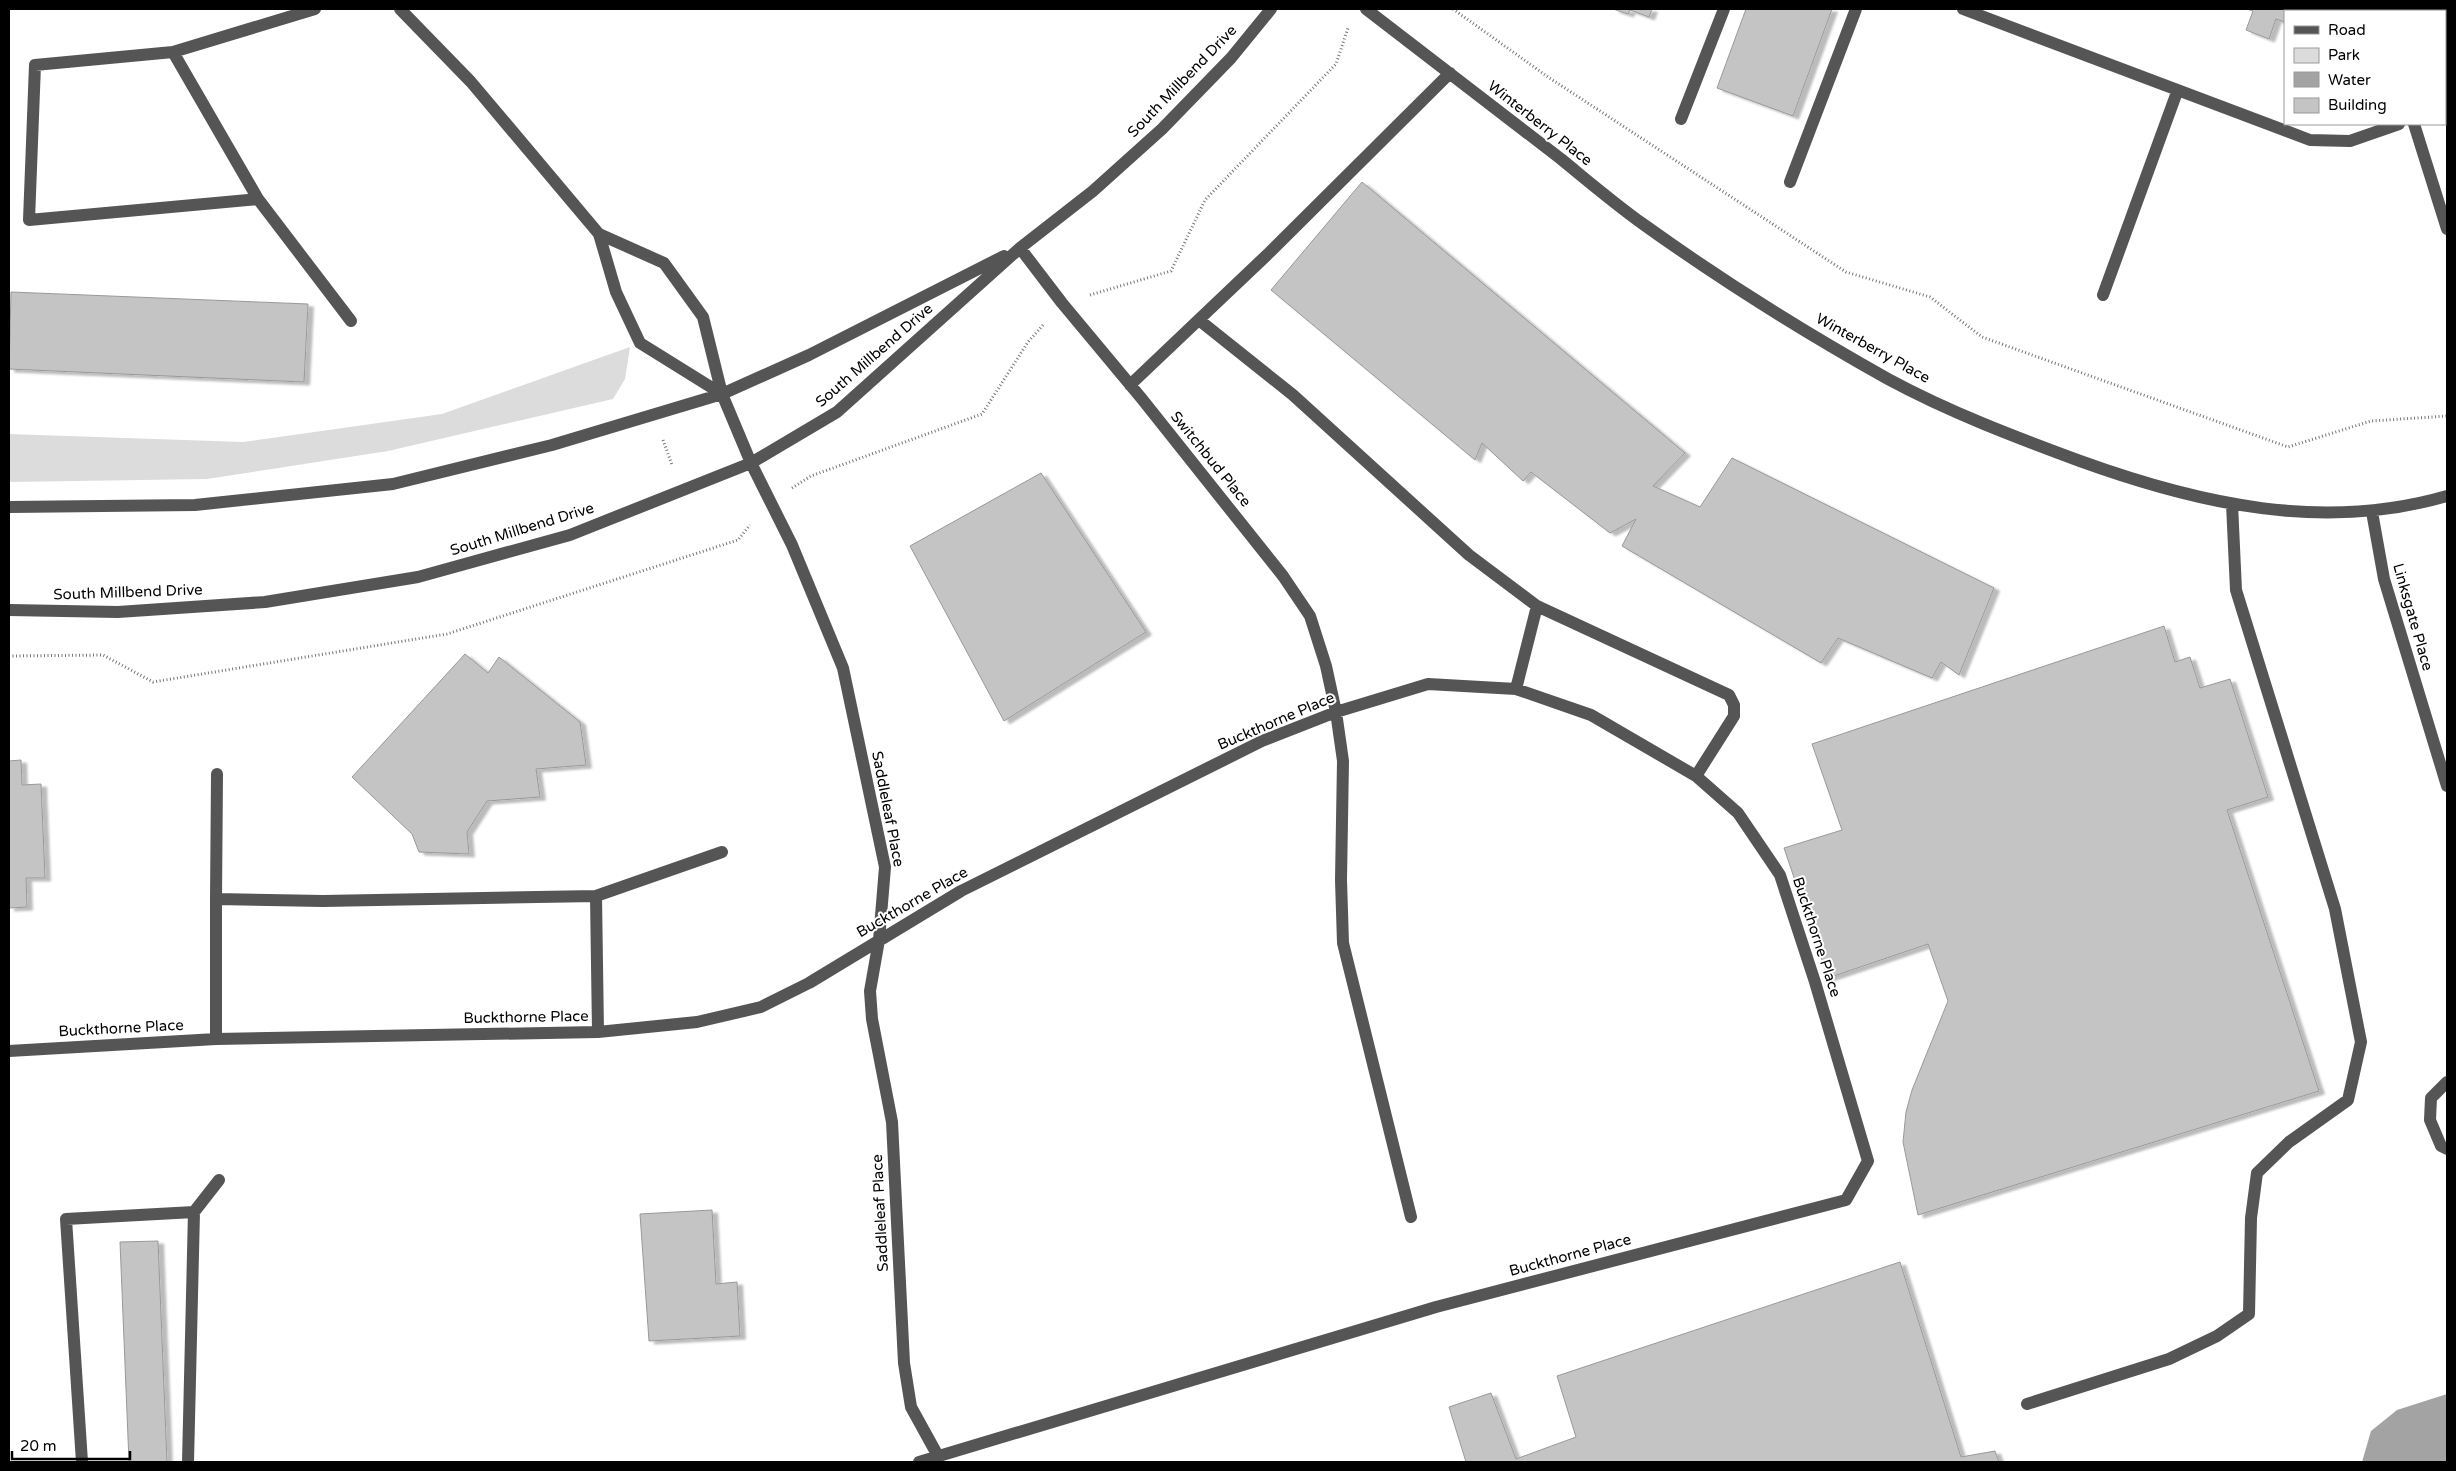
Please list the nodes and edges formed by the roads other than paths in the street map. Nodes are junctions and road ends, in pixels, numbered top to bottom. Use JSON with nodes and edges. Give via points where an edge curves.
{"nodes":[{"id":1,"x":315,"y":9,"type":"edge"},
{"id":2,"x":400,"y":9,"type":"edge"},
{"id":3,"x":1271,"y":9,"type":"edge"},
{"id":4,"x":1366,"y":9,"type":"edge"},
{"id":5,"x":1724,"y":9,"type":"edge"},
{"id":6,"x":1856,"y":9,"type":"edge"},
{"id":7,"x":1962,"y":9,"type":"edge"},
{"id":8,"x":173,"y":52,"type":"junction"},
{"id":9,"x":1450,"y":73,"type":"junction"},
{"id":10,"x":2177,"y":92,"type":"junction"},
{"id":11,"x":1681,"y":119,"type":"dead end"},
{"id":12,"x":2396,"y":125,"type":"edge"},
{"id":13,"x":2414,"y":125,"type":"edge"},
{"id":14,"x":1790,"y":182,"type":"dead end"},
{"id":15,"x":258,"y":199,"type":"junction"},
{"id":16,"x":2447,"y":229,"type":"edge"},
{"id":17,"x":599,"y":234,"type":"junction"},
{"id":18,"x":1020,"y":248,"type":"junction"},
{"id":19,"x":2103,"y":295,"type":"dead end"},
{"id":20,"x":351,"y":320,"type":"dead end"},
{"id":21,"x":1199,"y":320,"type":"junction"},
{"id":22,"x":1130,"y":385,"type":"junction"},
{"id":23,"x":722,"y":394,"type":"junction"},
{"id":24,"x":751,"y":464,"type":"junction"},
{"id":25,"x":2447,"y":496,"type":"edge"},
{"id":26,"x":2232,"y":504,"type":"junction"},
{"id":27,"x":9,"y":507,"type":"edge"},
{"id":28,"x":2372,"y":512,"type":"junction"},
{"id":29,"x":1537,"y":606,"type":"junction"},
{"id":30,"x":9,"y":610,"type":"edge"},
{"id":31,"x":1516,"y":689,"type":"junction"},
{"id":32,"x":1336,"y":712,"type":"junction"},
{"id":33,"x":217,"y":774,"type":"dead end"},
{"id":34,"x":1696,"y":776,"type":"junction"},
{"id":35,"x":2447,"y":786,"type":"edge"},
{"id":36,"x":722,"y":852,"type":"dead end"},
{"id":37,"x":596,"y":896,"type":"junction"},
{"id":38,"x":216,"y":899,"type":"junction"},
{"id":39,"x":879,"y":940,"type":"junction"},
{"id":40,"x":598,"y":1032,"type":"junction"},
{"id":41,"x":216,"y":1039,"type":"junction"},
{"id":42,"x":9,"y":1051,"type":"edge"},
{"id":43,"x":2447,"y":1082,"type":"edge"},
{"id":44,"x":2447,"y":1149,"type":"edge"},
{"id":45,"x":219,"y":1180,"type":"dead end"},
{"id":46,"x":194,"y":1212,"type":"junction"},
{"id":47,"x":1411,"y":1217,"type":"dead end"},
{"id":48,"x":2028,"y":1404,"type":"dead end"},
{"id":49,"x":938,"y":1456,"type":"junction"},
{"id":50,"x":82,"y":1462,"type":"edge"},
{"id":51,"x":188,"y":1462,"type":"edge"},
{"id":52,"x":919,"y":1462,"type":"edge"}],
"edges":[{"from":1,"to":8,"type":"street"},
{"from":2,"to":17,"type":"street","via":[[471,82]]},
{"from":3,"to":18,"type":"street","name":"South Millbend Drive","via":[[1232,58],[1162,129],[1093,191]]},
{"from":4,"to":9,"type":"street","name":"Winterberry Place"},
{"from":5,"to":11,"type":"street"},
{"from":6,"to":14,"type":"street"},
{"from":7,"to":10,"type":"street"},
{"from":8,"to":15,"type":"street"},
{"from":8,"to":15,"type":"street","via":[[36,65],[29,220]]},
{"from":9,"to":21,"type":"street"},
{"from":9,"to":26,"type":"street","name":"Winterberry Place","via":[[1641,223],[1728,282],[1890,380],[2015,437],[2117,474]]},
{"from":10,"to":12,"type":"street","via":[[2310,140],[2350,141]]},
{"from":10,"to":19,"type":"street"},
{"from":13,"to":16,"type":"street"},
{"from":15,"to":20,"type":"street"},
{"from":17,"to":23,"type":"street","via":[[616,292],[640,344]]},
{"from":17,"to":23,"type":"street","name":"Saddleleaf Place","via":[[664,263],[703,317]]},
{"from":18,"to":22,"type":"street","name":"Switchbud Place"},
{"from":18,"to":23,"type":"street","name":"South Millbend Drive","via":[[809,355]]},
{"from":18,"to":24,"type":"street","name":"South Millbend Drive","via":[[837,412]]},
{"from":21,"to":22,"type":"street"},
{"from":21,"to":29,"type":"street","via":[[1293,394],[1469,555]]},
{"from":22,"to":32,"type":"street","name":"Switchbud Place","via":[[1283,576],[1310,616]]},
{"from":23,"to":24,"type":"street","name":"Saddleleaf Place"},
{"from":23,"to":27,"type":"street","name":"South Millbend Drive","via":[[552,445],[393,484],[195,505]]},
{"from":24,"to":30,"type":"street","name":"South Millbend Drive","via":[[570,535],[418,577],[264,602],[118,612]]},
{"from":24,"to":39,"type":"street","name":"Saddleleaf Place","via":[[792,545],[844,668],[885,867]]},
{"from":25,"to":28,"type":"street","name":"Winterberry Place"},
{"from":26,"to":28,"type":"street","name":"Winterberry Place","via":[[2297,513]]},
{"from":26,"to":48,"type":"street","via":[[2236,590],[2337,918],[2361,1042],[2348,1100],[2289,1142],[2257,1173],[2251,1218],[2249,1314],[2217,1336],[2169,1359]]},
{"from":28,"to":35,"type":"street","name":"Linksgate Place","via":[[2384,579]]},
{"from":29,"to":31,"type":"street"},
{"from":29,"to":34,"type":"street","via":[[1729,695],[1734,705],[1734,716]]},
{"from":31,"to":32,"type":"street","name":"Buckthorne Place","via":[[1428,684]]},
{"from":31,"to":34,"type":"street","name":"Buckthorne Place","via":[[1591,715]]},
{"from":32,"to":39,"type":"street","name":"Buckthorne Place","via":[[1262,741],[970,886]]},
{"from":32,"to":47,"type":"street","name":"Switchbud Place","via":[[1342,761],[1343,944]]},
{"from":33,"to":38,"type":"street"},
{"from":34,"to":49,"type":"street","name":"Buckthorne Place","via":[[1738,813],[1780,874],[1868,1161],[1846,1200],[1436,1307]]},
{"from":36,"to":37,"type":"street"},
{"from":37,"to":38,"type":"street","via":[[323,901]]},
{"from":37,"to":40,"type":"street"},
{"from":38,"to":41,"type":"street"},
{"from":39,"to":40,"type":"street","name":"Buckthorne Place","via":[[809,983],[761,1007],[698,1022]]},
{"from":39,"to":49,"type":"street","name":"Saddleleaf Place","via":[[870,991],[872,1019],[892,1122],[904,1363],[911,1407]]},
{"from":40,"to":41,"type":"street","name":"Buckthorne Place"},
{"from":41,"to":42,"type":"street","name":"Buckthorne Place"},
{"from":43,"to":44,"type":"street","via":[[2431,1098],[2430,1120],[2441,1146]]},
{"from":45,"to":46,"type":"street"},
{"from":46,"to":50,"type":"street","via":[[66,1220]]},
{"from":46,"to":51,"type":"street"},
{"from":49,"to":52,"type":"street","name":"Buckthorne Place"}]}
